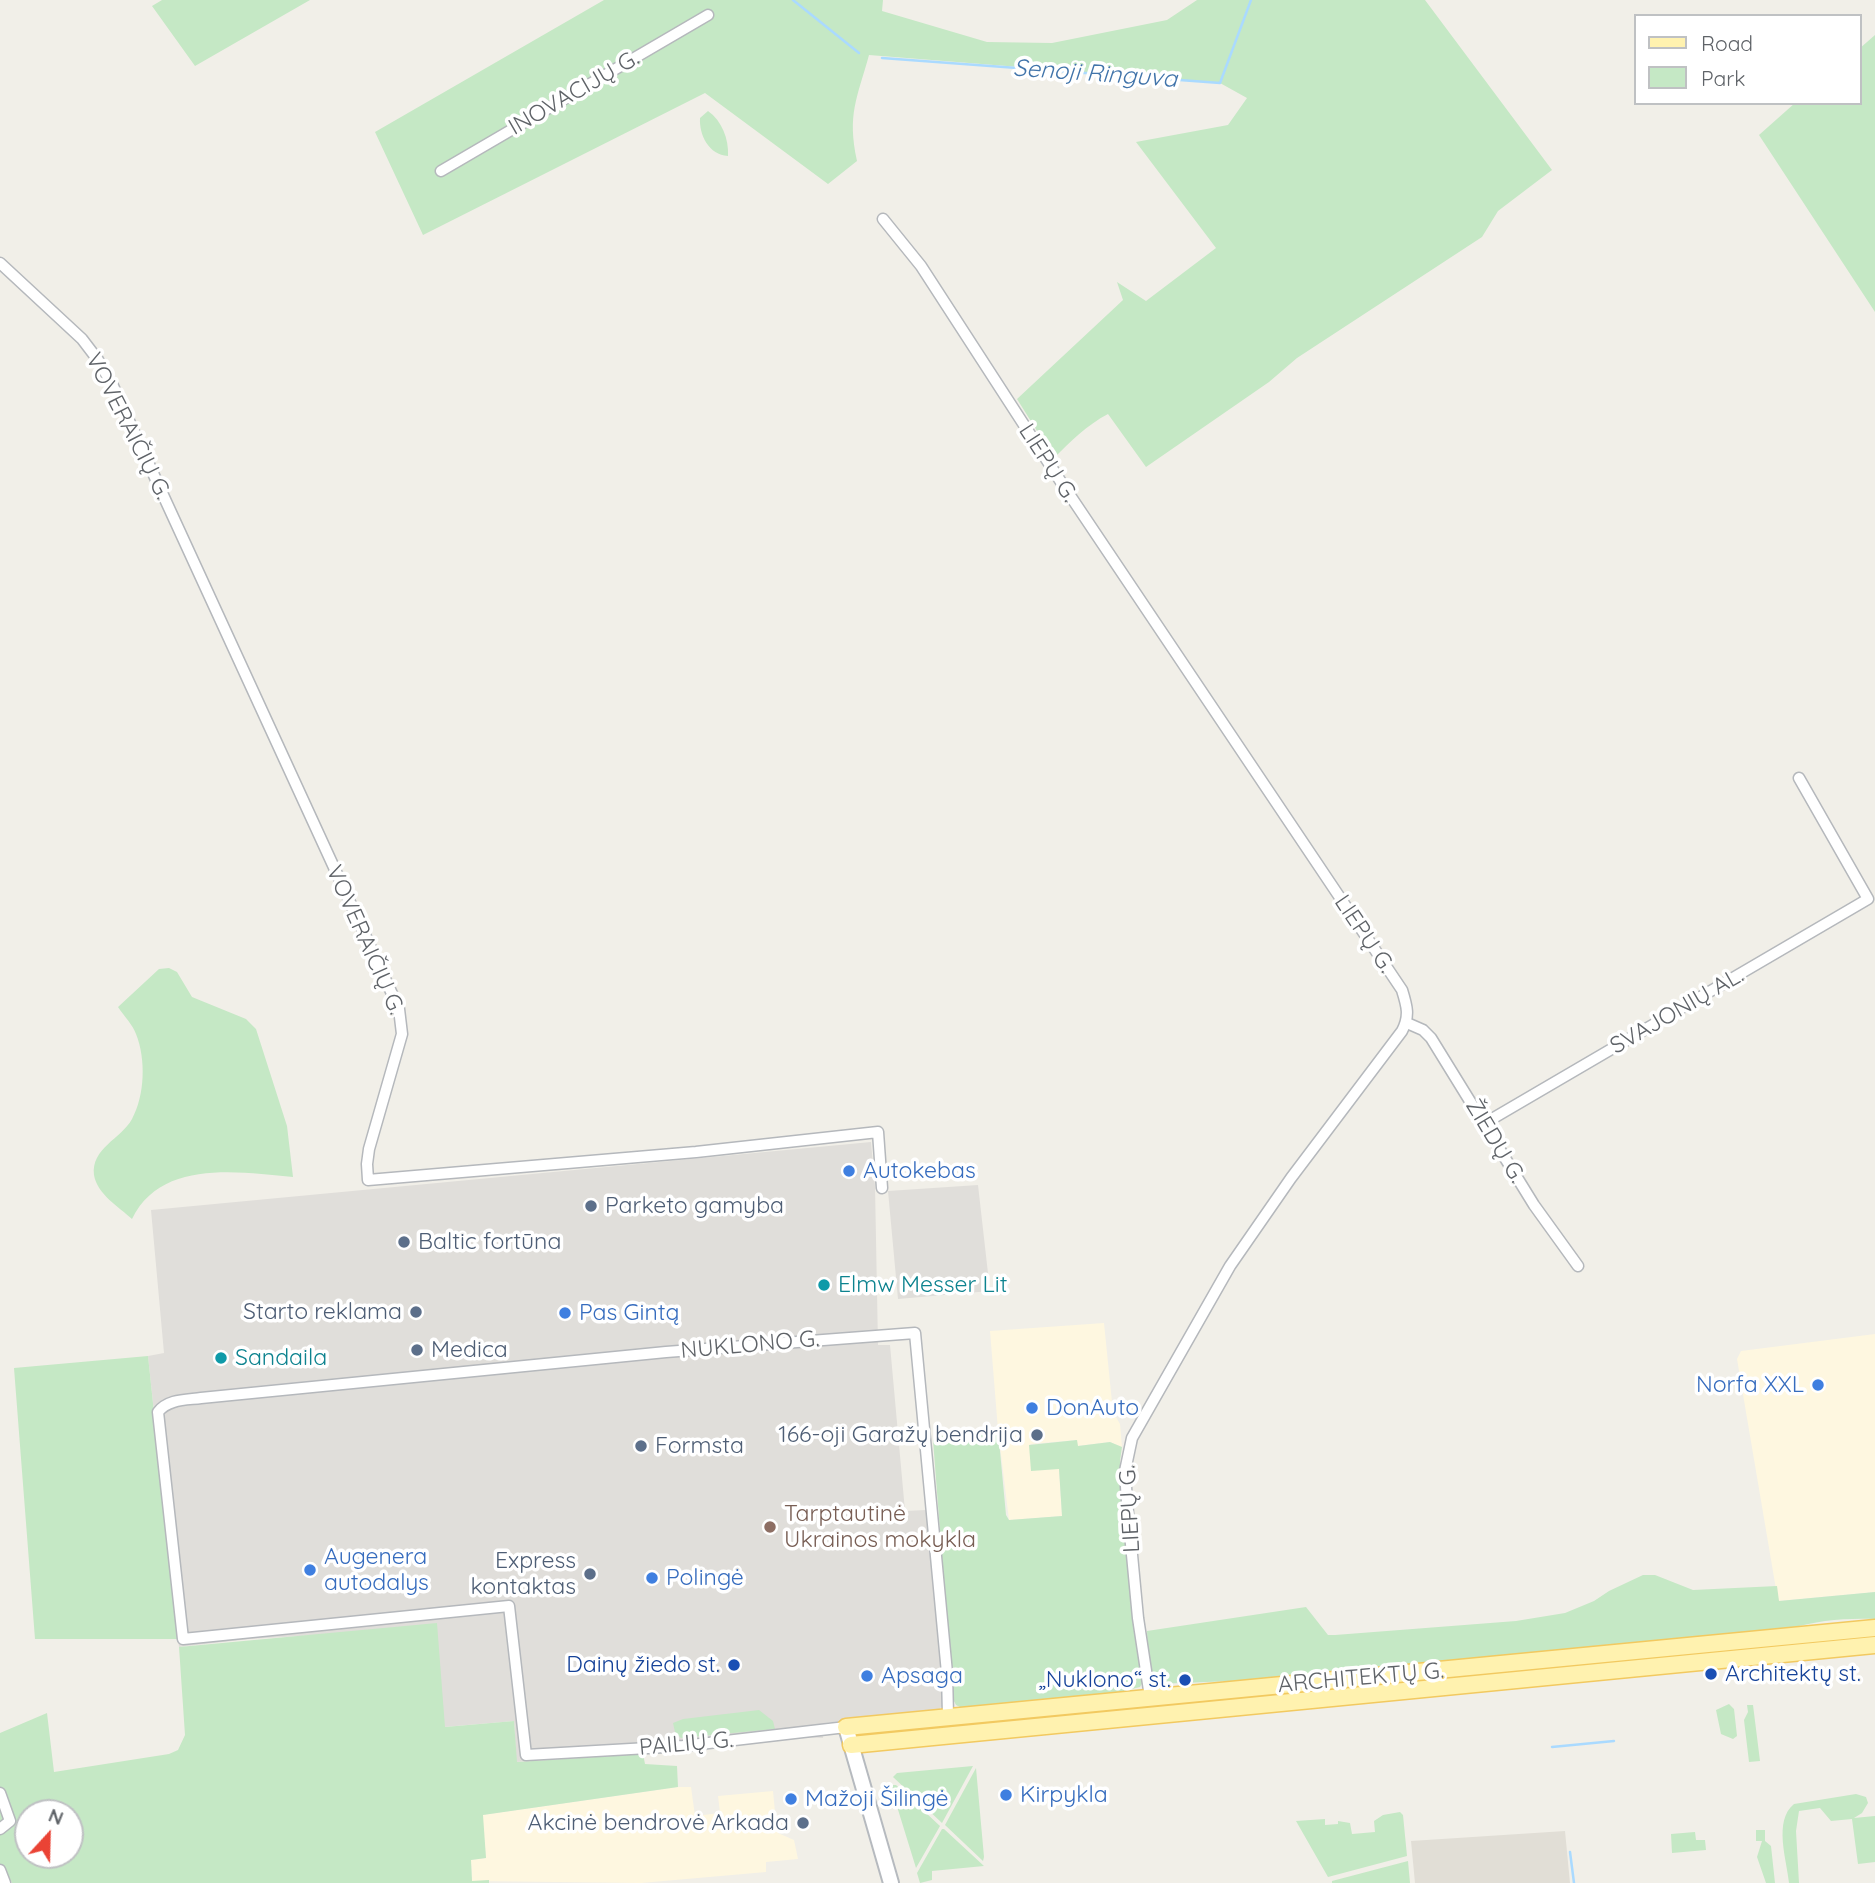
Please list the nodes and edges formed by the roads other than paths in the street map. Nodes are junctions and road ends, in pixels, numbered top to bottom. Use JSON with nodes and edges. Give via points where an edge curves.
{"nodes":[{"id":1,"x":708,"y":15,"type":"dead end"},
{"id":2,"x":441,"y":171,"type":"dead end"},
{"id":3,"x":883,"y":219,"type":"dead end"},
{"id":4,"x":0,"y":263,"type":"edge"},
{"id":5,"x":1799,"y":778,"type":"dead end"},
{"id":6,"x":1407,"y":1023,"type":"junction"},
{"id":7,"x":1485,"y":1123,"type":"junction"},
{"id":8,"x":882,"y":1188,"type":"dead end"},
{"id":9,"x":1578,"y":1266,"type":"dead end"},
{"id":10,"x":1875,"y":1628,"type":"edge"},
{"id":11,"x":1875,"y":1646,"type":"edge"},
{"id":12,"x":1322,"y":1690,"type":"junction"},
{"id":13,"x":1150,"y":1697,"type":"junction"},
{"id":14,"x":948,"y":1716,"type":"junction"},
{"id":15,"x":846,"y":1727,"type":"junction"},
{"id":16,"x":851,"y":1745,"type":"junction"},
{"id":17,"x":526,"y":1755,"type":"joint"},
{"id":18,"x":0,"y":1793,"type":"edge"},
{"id":19,"x":0,"y":1829,"type":"edge"},
{"id":20,"x":0,"y":1871,"type":"edge"},
{"id":21,"x":5,"y":1883,"type":"edge"},
{"id":22,"x":891,"y":1883,"type":"edge"}],
"edges":[{"from":1,"to":2,"type":"street","name":"INOVACIJŲ G."},
{"from":3,"to":6,"type":"street","name":"LIEPŲ G.","via":[[921,267],[1402,990]]},
{"from":4,"to":8,"type":"street","name":"VOVERAIČIŲ G.","via":[[82,339],[113,386],[399,1009],[402,1034],[369,1149],[368,1180],[878,1132]]},
{"from":5,"to":7,"type":"street","name":"SVAJONIŲ AL.","via":[[1868,899]]},
{"from":6,"to":7,"type":"street","name":"ŽIEDŲ G.","via":[[1431,1038]]},
{"from":6,"to":13,"type":"street","name":"LIEPŲ G.","via":[[1230,1266],[1132,1438],[1125,1471],[1127,1502]]},
{"from":7,"to":9,"type":"street","name":"ŽIEDŲ G.","via":[[1534,1205]]},
{"from":10,"to":12,"type":"main road","name":"ARCHITEKTŲ G."},
{"from":11,"to":12,"type":"main road","name":"ARCHITEKTŲ G."},
{"from":12,"to":13,"type":"main road","name":"ARCHITEKTŲ G."},
{"from":12,"to":16,"type":"main road","name":"ARCHITEKTŲ G."},
{"from":13,"to":14,"type":"main road","name":"ARCHITEKTŲ G."},
{"from":14,"to":15,"type":"main road","name":"ARCHITEKTŲ G."},
{"from":14,"to":17,"type":"street","name":"NUKLONO G.","via":[[915,1333],[666,1352],[163,1405],[158,1412],[183,1639],[509,1606]]},
{"from":15,"to":16,"type":"main road"},
{"from":15,"to":17,"type":"street","name":"PAILIŲ G.","via":[[683,1746]]},
{"from":16,"to":22,"type":"main road"},
{"from":18,"to":19,"type":"street","via":[[10,1821]]},
{"from":20,"to":21,"type":"street"}]}
